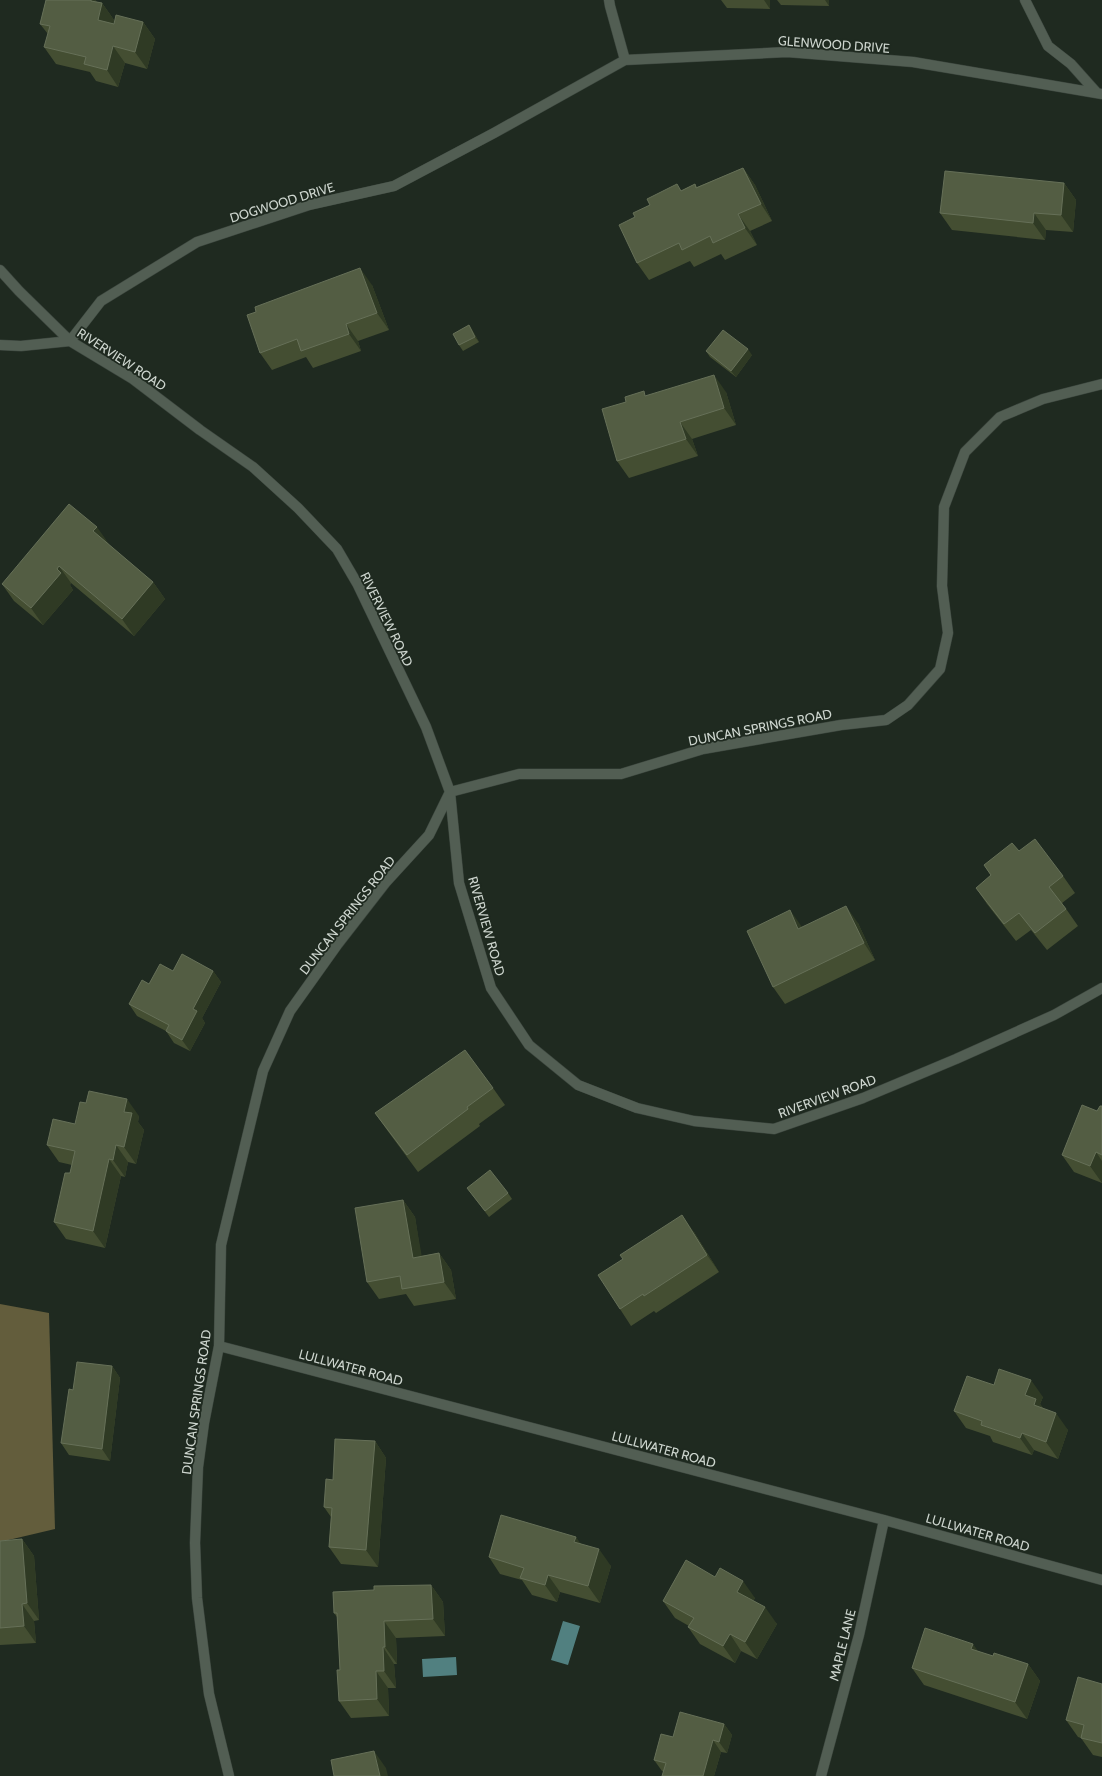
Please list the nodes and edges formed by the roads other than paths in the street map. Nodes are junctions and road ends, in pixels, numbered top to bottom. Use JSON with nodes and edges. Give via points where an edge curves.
{"nodes":[{"id":1,"x":609,"y":0,"type":"edge"},
{"id":2,"x":1025,"y":0,"type":"edge"},
{"id":3,"x":625,"y":60,"type":"junction"},
{"id":4,"x":1099,"y":93,"type":"edge"},
{"id":5,"x":0,"y":270,"type":"edge"},
{"id":6,"x":70,"y":342,"type":"junction"},
{"id":7,"x":0,"y":345,"type":"edge"},
{"id":8,"x":1102,"y":384,"type":"edge"},
{"id":9,"x":450,"y":792,"type":"junction"},
{"id":10,"x":1102,"y":988,"type":"edge"},
{"id":11,"x":219,"y":1346,"type":"junction"},
{"id":12,"x":884,"y":1520,"type":"junction"},
{"id":13,"x":1102,"y":1580,"type":"edge"},
{"id":14,"x":229,"y":1776,"type":"edge"},
{"id":15,"x":821,"y":1776,"type":"edge"}],
"edges":[{"from":1,"to":3,"type":"street"},
{"from":2,"to":4,"type":"street","via":[[1048,46],[1071,64]]},
{"from":3,"to":4,"type":"street","name":"GLENWOOD DRIVE","via":[[786,52],[913,62]]},
{"from":3,"to":6,"type":"street","name":"DOGWOOD DRIVE","via":[[394,186],[309,205],[197,242],[101,301]]},
{"from":5,"to":6,"type":"street","name":"RIVERVIEW ROAD"},
{"from":6,"to":7,"type":"street"},
{"from":6,"to":9,"type":"street","name":"RIVERVIEW ROAD","via":[[133,379],[253,467],[337,548],[426,727]]},
{"from":8,"to":9,"type":"street","name":"DUNCAN SPRINGS ROAD","via":[[1043,399],[1000,417],[965,452],[944,507],[942,586],[948,633],[940,669],[908,705],[886,720],[841,725],[703,749],[621,774],[519,774]]},
{"from":9,"to":10,"type":"street","name":"RIVERVIEW ROAD","via":[[459,883],[491,988],[529,1045],[578,1085],[638,1108],[694,1121],[774,1129],[863,1098],[948,1062],[1054,1015]]},
{"from":9,"to":11,"type":"street","name":"DUNCAN SPRINGS ROAD","via":[[429,835],[386,882],[290,1011],[263,1071],[221,1245]]},
{"from":11,"to":12,"type":"street","name":"LULLWATER ROAD"},
{"from":11,"to":14,"type":"street","name":"DUNCAN SPRINGS ROAD","via":[[198,1467],[195,1543],[197,1598],[208,1694]]},
{"from":12,"to":13,"type":"street","name":"LULLWATER ROAD"},
{"from":12,"to":15,"type":"street","name":"MAPLE LANE","via":[[859,1634]]}]}
